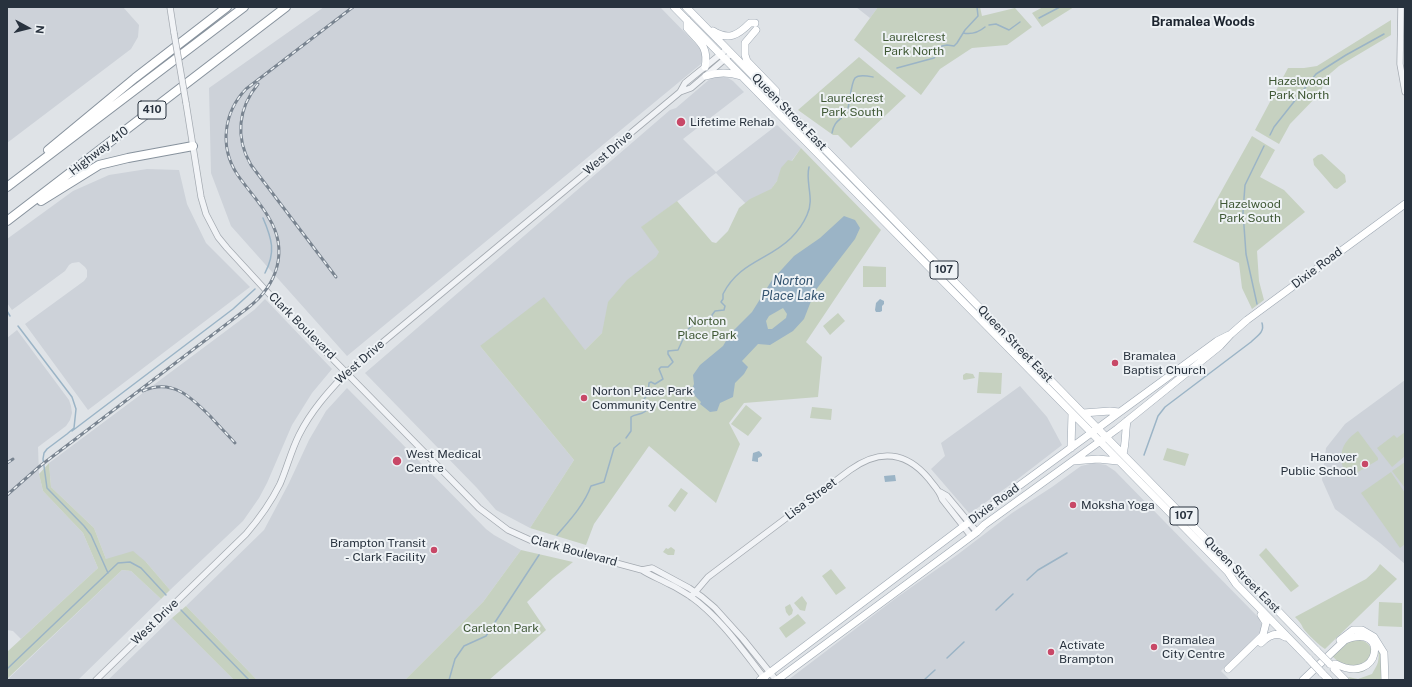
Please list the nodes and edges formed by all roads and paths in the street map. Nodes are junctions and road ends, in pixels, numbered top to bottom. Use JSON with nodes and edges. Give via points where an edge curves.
{"nodes":[{"id":1,"x":170,"y":7,"type":"edge"},
{"id":2,"x":227,"y":7,"type":"edge"},
{"id":3,"x":244,"y":7,"type":"edge"},
{"id":4,"x":286,"y":7,"type":"edge"},
{"id":5,"x":674,"y":7,"type":"edge"},
{"id":6,"x":686,"y":7,"type":"edge"},
{"id":7,"x":1401,"y":7,"type":"edge"},
{"id":8,"x":687,"y":20,"type":"junction"},
{"id":9,"x":703,"y":25,"type":"junction"},
{"id":10,"x":729,"y":51,"type":"junction"},
{"id":11,"x":723,"y":57,"type":"junction"},
{"id":12,"x":705,"y":67,"type":"junction"},
{"id":13,"x":706,"y":76,"type":"junction"},
{"id":14,"x":743,"y":77,"type":"junction"},
{"id":15,"x":680,"y":92,"type":"junction"},
{"id":16,"x":1405,"y":92,"type":"edge"},
{"id":17,"x":776,"y":99,"type":"junction"},
{"id":18,"x":193,"y":146,"type":"junction"},
{"id":19,"x":19,"y":178,"type":"junction"},
{"id":20,"x":7,"y":187,"type":"edge"},
{"id":21,"x":1405,"y":204,"type":"edge"},
{"id":22,"x":18,"y":213,"type":"junction"},
{"id":23,"x":7,"y":221,"type":"edge"},
{"id":24,"x":922,"y":261,"type":"junction"},
{"id":25,"x":943,"y":270,"type":"junction"},
{"id":26,"x":1231,"y":334,"type":"junction"},
{"id":27,"x":347,"y":372,"type":"junction"},
{"id":28,"x":1119,"y":412,"type":"junction"},
{"id":29,"x":1072,"y":413,"type":"junction"},
{"id":30,"x":1083,"y":413,"type":"junction"},
{"id":31,"x":1127,"y":421,"type":"junction"},
{"id":32,"x":1098,"y":428,"type":"junction"},
{"id":33,"x":1091,"y":433,"type":"junction"},
{"id":34,"x":1106,"y":437,"type":"junction"},
{"id":35,"x":1099,"y":442,"type":"junction"},
{"id":36,"x":1071,"y":448,"type":"junction"},
{"id":37,"x":1123,"y":454,"type":"junction"},
{"id":38,"x":1073,"y":461,"type":"junction"},
{"id":39,"x":1118,"y":461,"type":"junction"},
{"id":40,"x":967,"y":524,"type":"junction"},
{"id":41,"x":974,"y":534,"type":"junction"},
{"id":42,"x":642,"y":570,"type":"junction"},
{"id":43,"x":1236,"y":584,"type":"junction"},
{"id":44,"x":695,"y":592,"type":"junction"},
{"id":45,"x":691,"y":597,"type":"junction"},
{"id":46,"x":1301,"y":651,"type":"junction"},
{"id":47,"x":1330,"y":664,"type":"junction"},
{"id":48,"x":770,"y":672,"type":"junction"},
{"id":49,"x":763,"y":679,"type":"edge"},
{"id":50,"x":96,"y":680,"type":"edge"},
{"id":51,"x":777,"y":680,"type":"edge"},
{"id":52,"x":1298,"y":680,"type":"edge"},
{"id":53,"x":1303,"y":680,"type":"edge"},
{"id":54,"x":1329,"y":680,"type":"edge"},
{"id":55,"x":1345,"y":680,"type":"edge"},
{"id":56,"x":1385,"y":680,"type":"edge"}],
"edges":[{"from":1,"to":18,"type":"street","name":"Clark Boulevard","bridge":true},
{"from":2,"to":19,"type":"highway","via":[[135,78],[38,158]]},
{"from":3,"to":19,"type":"highway","number":"410"},
{"from":4,"to":22,"type":"highway","name":"Highway 410","number":"410"},
{"from":5,"to":8,"type":"main road","name":"Queen Street East","number":"107"},
{"from":6,"to":9,"type":"main road","name":"Queen Street East","number":"107"},
{"from":7,"to":16,"type":"street","via":[[1400,64]]},
{"from":8,"to":11,"type":"main road","name":"Queen Street East","number":"107"},
{"from":8,"to":12,"type":"main road","via":[[687,28],[706,51]]},
{"from":9,"to":10,"type":"main road","name":"Queen Street East","number":"107"},
{"from":9,"to":17,"type":"main road","via":[[721,36],[737,34],[750,23],[756,26],[745,43],[745,55],[776,91]]},
{"from":10,"to":11,"type":"street","name":"West Drive"},
{"from":10,"to":17,"type":"main road","name":"Queen Street East","number":"107"},
{"from":11,"to":12,"type":"street","name":"West Drive"},
{"from":11,"to":13,"type":"street","name":"West Drive"},
{"from":11,"to":14,"type":"main road","name":"Queen Street East","number":"107"},
{"from":12,"to":15,"type":"street","name":"West Drive","via":[[685,83]]},
{"from":13,"to":14,"type":"main road","via":[[731,73]]},
{"from":13,"to":15,"type":"street","name":"West Drive","via":[[691,88]]},
{"from":14,"to":24,"type":"main road","name":"Queen Street East","number":"107"},
{"from":15,"to":27,"type":"street","name":"West Drive"},
{"from":17,"to":25,"type":"main road","name":"Queen Street East","number":"107"},
{"from":18,"to":22,"type":"highway","via":[[99,165]]},
{"from":18,"to":27,"type":"street","name":"Clark Boulevard","via":[[201,197],[206,214],[218,237]]},
{"from":19,"to":20,"type":"highway","number":"410"},
{"from":21,"to":26,"type":"main road","name":"Dixie Road"},
{"from":22,"to":23,"type":"highway","name":"Highway 410","number":"410"},
{"from":24,"to":25,"type":"main road","via":[[927,261],[953,286],[954,282]]},
{"from":24,"to":29,"type":"main road","name":"Queen Street East","number":"107"},
{"from":25,"to":30,"type":"main road","name":"Queen Street East","number":"107"},
{"from":26,"to":28,"type":"main road","name":"Dixie Road","via":[[1217,341]]},
{"from":26,"to":31,"type":"main road","name":"Dixie Road","via":[[1220,346]]},
{"from":27,"to":42,"type":"street","name":"Clark Boulevard","via":[[480,508],[508,530],[535,542]]},
{"from":27,"to":50,"type":"street","name":"West Drive","via":[[312,412],[298,437],[275,494],[258,520]]},
{"from":28,"to":30,"type":"main road"},
{"from":28,"to":32,"type":"main road","name":"Dixie Road"},
{"from":29,"to":33,"type":"main road","name":"Queen Street East","number":"107"},
{"from":29,"to":36,"type":"main road"},
{"from":30,"to":32,"type":"main road","name":"Queen Street East","number":"107"},
{"from":31,"to":34,"type":"main road","name":"Dixie Road"},
{"from":31,"to":37,"type":"main road"},
{"from":32,"to":33,"type":"main road","name":"Dixie Road"},
{"from":32,"to":34,"type":"main road","name":"Queen Street East","number":"107"},
{"from":33,"to":35,"type":"main road","name":"Queen Street East","number":"107"},
{"from":33,"to":36,"type":"main road","name":"Dixie Road"},
{"from":34,"to":35,"type":"main road","name":"Dixie Road"},
{"from":34,"to":37,"type":"main road","name":"Queen Street East","number":"107"},
{"from":35,"to":38,"type":"main road","name":"Dixie Road"},
{"from":35,"to":39,"type":"main road","name":"Queen Street East","number":"107"},
{"from":36,"to":40,"type":"main road","name":"Dixie Road"},
{"from":37,"to":47,"type":"main road","name":"Queen Street East","number":"107","bridge":true},
{"from":38,"to":39,"type":"main road"},
{"from":38,"to":41,"type":"main road","name":"Dixie Road"},
{"from":39,"to":43,"type":"main road","name":"Queen Street East","number":"107","via":[[1228,572]]},
{"from":40,"to":41,"type":"street","name":"Lisa Street"},
{"from":40,"to":44,"type":"street","name":"Lisa Street","via":[[942,499],[940,492],[916,465],[890,455],[868,459],[757,540],[708,578]]},
{"from":40,"to":48,"type":"main road","name":"Dixie Road"},
{"from":41,"to":51,"type":"main road","name":"Dixie Road"},
{"from":42,"to":44,"type":"street","name":"Clark Boulevard","via":[[652,568]]},
{"from":42,"to":45,"type":"street","name":"Clark Boulevard"},
{"from":43,"to":46,"type":"main road","name":"Queen Street East","number":"107"},
{"from":43,"to":46,"type":"main road","via":[[1239,592],[1264,619],[1266,628],[1258,641],[1230,671],[1273,634],[1284,636]]},
{"from":44,"to":45,"type":"street","name":"Lisa Street"},
{"from":44,"to":48,"type":"street","name":"Clark Boulevard","via":[[715,608]]},
{"from":45,"to":49,"type":"street","name":"Clark Boulevard","via":[[729,634]]},
{"from":46,"to":54,"type":"main road","name":"Queen Street East","number":"107","bridge":true},
{"from":47,"to":53,"type":"main road","via":[[1336,664],[1350,674],[1363,674],[1374,664],[1374,649],[1370,642],[1362,637],[1345,640]]},
{"from":47,"to":55,"type":"main road","name":"Queen Street East","number":"107"},
{"from":48,"to":49,"type":"main road","name":"Dixie Road"},
{"from":48,"to":51,"type":"street","name":"Clark Boulevard"},
{"from":52,"to":56,"type":"main road","via":[[1346,635],[1353,630],[1362,630],[1371,635],[1382,647],[1386,658]]}]}
